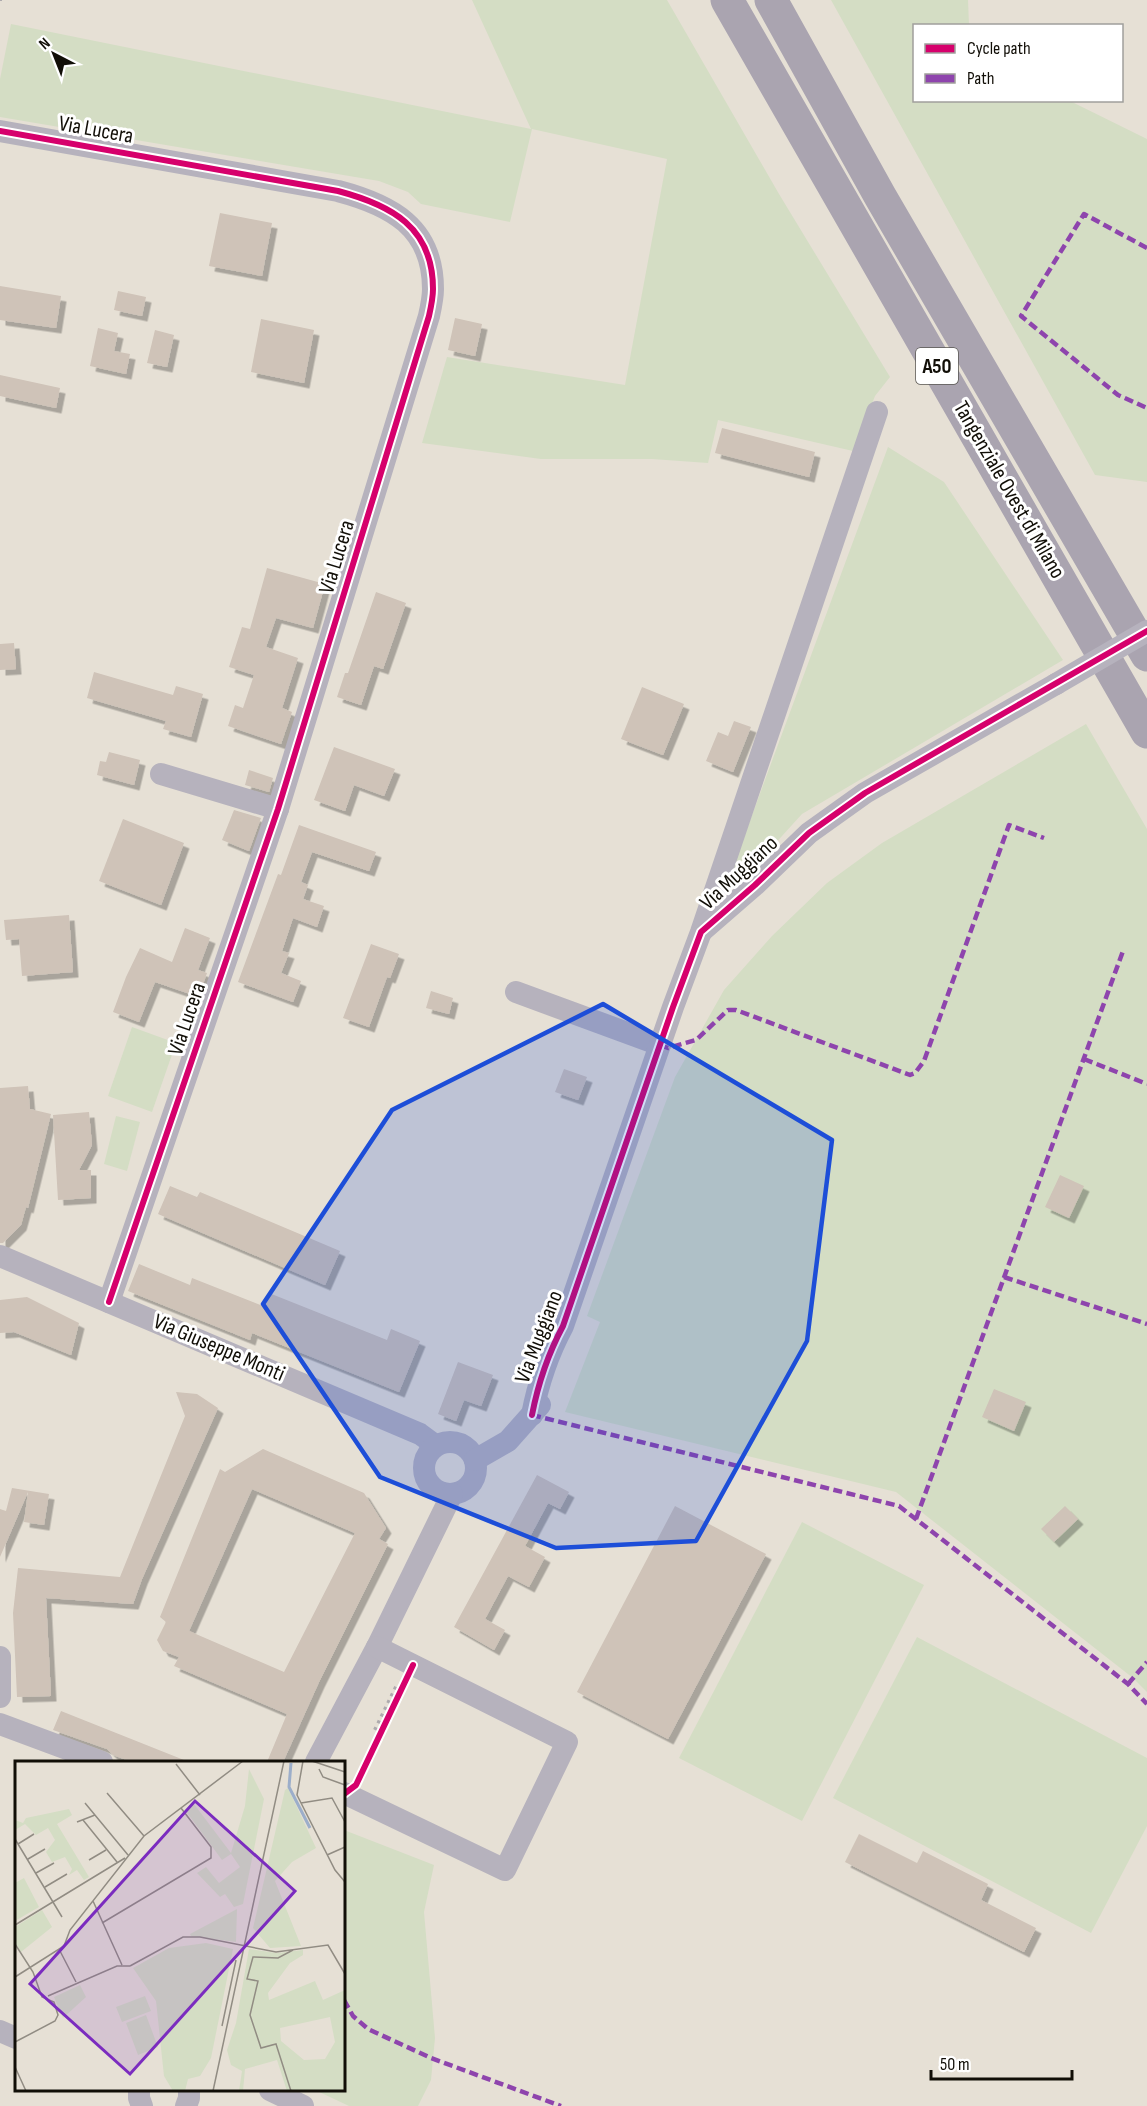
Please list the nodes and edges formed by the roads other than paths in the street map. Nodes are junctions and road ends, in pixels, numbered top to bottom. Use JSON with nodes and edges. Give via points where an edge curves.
{"nodes":[{"id":1,"x":726,"y":0,"type":"edge"},
{"id":2,"x":771,"y":0,"type":"edge"},
{"id":3,"x":0,"y":131,"type":"edge"},
{"id":4,"x":878,"y":412,"type":"dead end"},
{"id":5,"x":1147,"y":631,"type":"edge"},
{"id":6,"x":1147,"y":655,"type":"edge"},
{"id":7,"x":1147,"y":732,"type":"edge"},
{"id":8,"x":160,"y":774,"type":"dead end"},
{"id":9,"x":278,"y":809,"type":"junction"},
{"id":10,"x":701,"y":932,"type":"junction"},
{"id":11,"x":516,"y":992,"type":"dead end"},
{"id":12,"x":660,"y":1045,"type":"junction"},
{"id":13,"x":0,"y":1256,"type":"edge"},
{"id":14,"x":109,"y":1302,"type":"junction"},
{"id":15,"x":435,"y":1446,"type":"junction"},
{"id":16,"x":475,"y":1460,"type":"junction"},
{"id":17,"x":452,"y":1494,"type":"junction"},
{"id":18,"x":377,"y":1647,"type":"junction"},
{"id":19,"x":0,"y":1657,"type":"edge"},
{"id":20,"x":0,"y":1697,"type":"edge"},
{"id":21,"x":0,"y":1724,"type":"edge"},
{"id":22,"x":99,"y":1761,"type":"edge"},
{"id":23,"x":317,"y":1761,"type":"edge"},
{"id":24,"x":345,"y":1793,"type":"edge"},
{"id":25,"x":0,"y":2031,"type":"edge"},
{"id":26,"x":15,"y":2038,"type":"edge"},
{"id":27,"x":189,"y":2091,"type":"edge"},
{"id":28,"x":272,"y":2091,"type":"edge"},
{"id":29,"x":186,"y":2106,"type":"edge"},
{"id":30,"x":303,"y":2106,"type":"edge"}],
"edges":[{"from":1,"to":7,"type":"highway","name":"Tangenziale Ovest di Milano","number":"A50"},
{"from":2,"to":6,"type":"highway","name":"Tangenziale Ovest di Milano","number":"A50","via":[[880,196]]},
{"from":3,"to":9,"type":"street","name":"Via Lucera","via":[[367,199],[404,219],[427,252],[433,290],[429,316]]},
{"from":4,"to":10,"type":"street"},
{"from":5,"to":10,"type":"street","name":"Via Muggiano","bridge":true,"via":[[865,793],[809,833]]},
{"from":8,"to":9,"type":"street"},
{"from":9,"to":14,"type":"street","name":"Via Lucera"},
{"from":10,"to":12,"type":"street","name":"Via Muggiano"},
{"from":11,"to":12,"type":"street"},
{"from":12,"to":16,"type":"street","name":"Via Muggiano","via":[[564,1326],[563,1353],[550,1392],[508,1441]]},
{"from":13,"to":14,"type":"street","name":"Via Giuseppe Monti"},
{"from":14,"to":15,"type":"street","name":"Via Giuseppe Monti","via":[[420,1434]]},
{"from":15,"to":16,"type":"street","via":[[446,1441],[459,1443]]},
{"from":15,"to":17,"type":"street","via":[[424,1460],[425,1476],[434,1489]]},
{"from":16,"to":17,"type":"street","via":[[472,1482]]},
{"from":17,"to":18,"type":"street"},
{"from":18,"to":23,"type":"street"},
{"from":18,"to":24,"type":"street","via":[[567,1743],[505,1870]]},
{"from":19,"to":20,"type":"street"},
{"from":21,"to":22,"type":"street"},
{"from":25,"to":26,"type":"street"},
{"from":27,"to":29,"type":"street"},
{"from":28,"to":30,"type":"street"}]}
